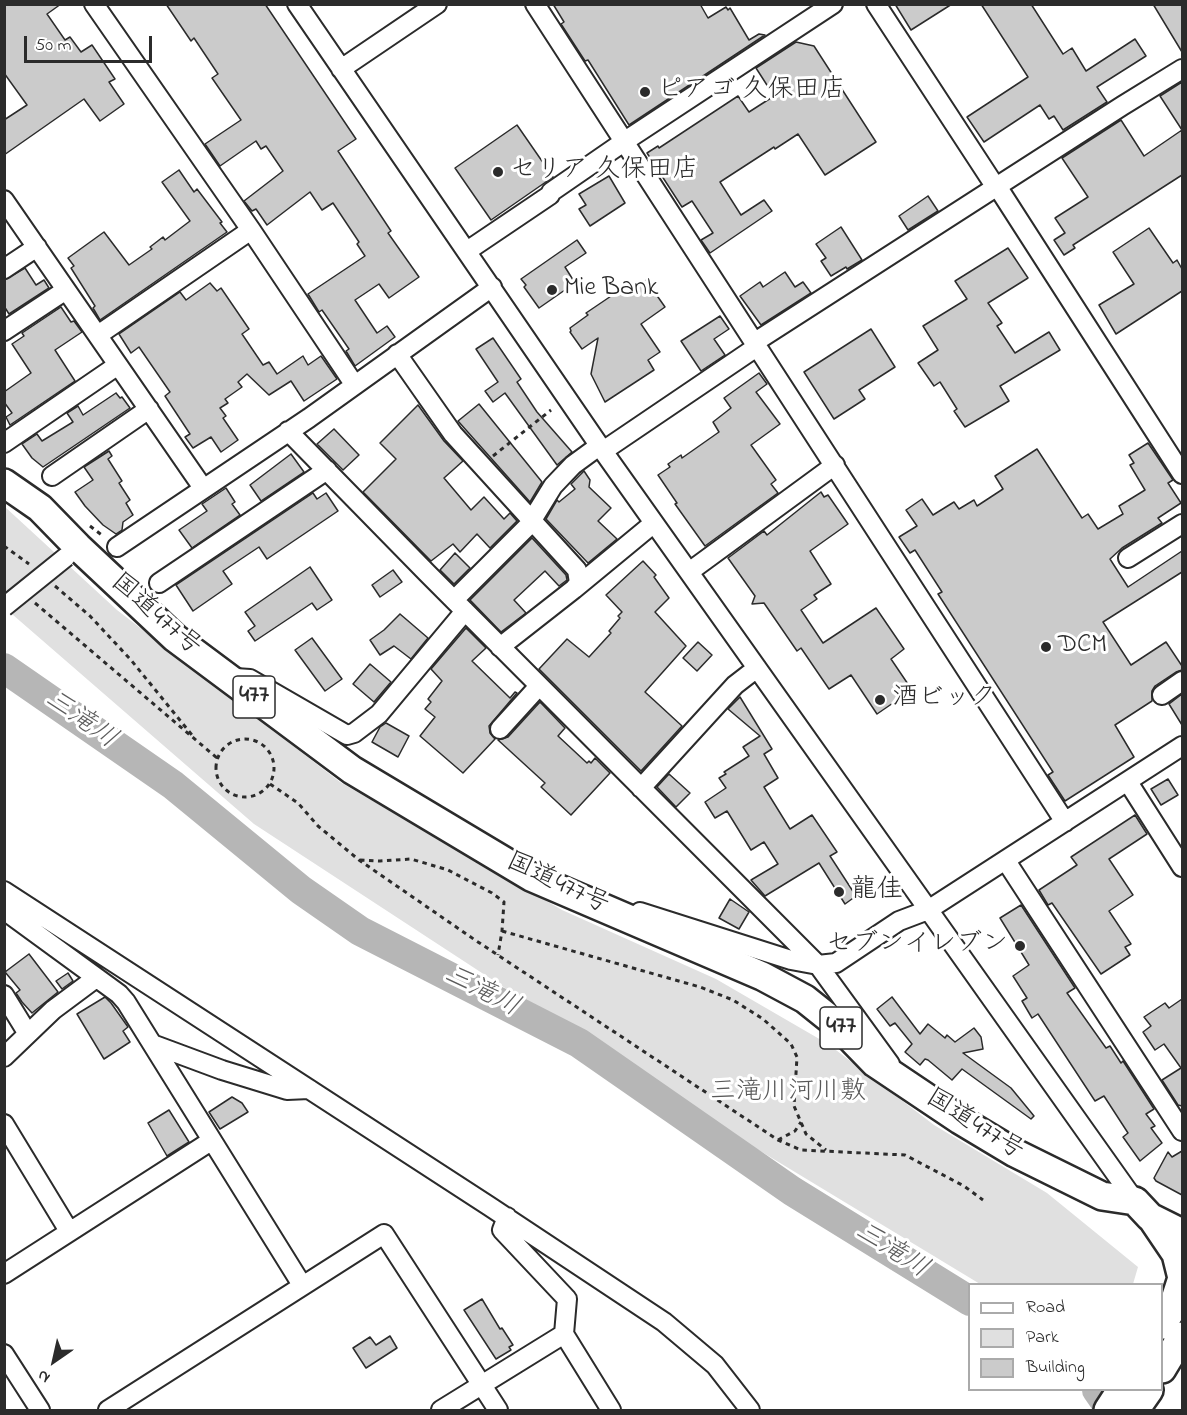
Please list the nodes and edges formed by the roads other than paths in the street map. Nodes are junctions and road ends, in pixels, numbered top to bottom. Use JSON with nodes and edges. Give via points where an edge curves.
{"nodes":[{"id":1,"x":94,"y":4,"type":"edge"},
{"id":2,"x":297,"y":4,"type":"edge"},
{"id":3,"x":437,"y":4,"type":"edge"},
{"id":4,"x":535,"y":4,"type":"edge"},
{"id":5,"x":833,"y":4,"type":"edge"},
{"id":6,"x":876,"y":4,"type":"edge"},
{"id":7,"x":341,"y":69,"type":"junction"},
{"id":8,"x":1182,"y":69,"type":"edge"},
{"id":9,"x":625,"y":141,"type":"junction"},
{"id":10,"x":996,"y":186,"type":"junction"},
{"id":11,"x":4,"y":200,"type":"edge"},
{"id":12,"x":251,"y":230,"type":"junction"},
{"id":13,"x":37,"y":247,"type":"junction"},
{"id":14,"x":467,"y":251,"type":"junction"},
{"id":15,"x":4,"y":269,"type":"edge"},
{"id":16,"x":492,"y":287,"type":"junction"},
{"id":17,"x":66,"y":290,"type":"junction"},
{"id":18,"x":4,"y":331,"type":"edge"},
{"id":19,"x":98,"y":335,"type":"junction"},
{"id":20,"x":757,"y":344,"type":"junction"},
{"id":21,"x":397,"y":354,"type":"junction"},
{"id":22,"x":118,"y":365,"type":"junction"},
{"id":23,"x":354,"y":384,"type":"junction"},
{"id":24,"x":148,"y":409,"type":"junction"},
{"id":25,"x":288,"y":431,"type":"junction"},
{"id":26,"x":4,"y":443,"type":"edge"},
{"id":27,"x":601,"y":449,"type":"junction"},
{"id":28,"x":835,"y":465,"type":"junction"},
{"id":29,"x":327,"y":470,"type":"junction"},
{"id":30,"x":1182,"y":474,"type":"edge"},
{"id":31,"x":52,"y":476,"type":"dead end"},
{"id":32,"x":4,"y":483,"type":"edge"},
{"id":33,"x":203,"y":488,"type":"junction"},
{"id":34,"x":532,"y":520,"type":"junction"},
{"id":35,"x":654,"y":523,"type":"junction"},
{"id":36,"x":1182,"y":524,"type":"edge"},
{"id":37,"x":117,"y":547,"type":"dead end"},
{"id":38,"x":72,"y":552,"type":"junction"},
{"id":39,"x":1128,"y":558,"type":"dead end"},
{"id":40,"x":689,"y":572,"type":"junction"},
{"id":41,"x":159,"y":583,"type":"dead end"},
{"id":42,"x":574,"y":590,"type":"junction"},
{"id":43,"x":459,"y":605,"type":"junction"},
{"id":44,"x":4,"y":607,"type":"edge"},
{"id":45,"x":500,"y":646,"type":"junction"},
{"id":46,"x":757,"y":668,"type":"junction"},
{"id":47,"x":227,"y":677,"type":"junction"},
{"id":48,"x":1182,"y":681,"type":"edge"},
{"id":49,"x":539,"y":686,"type":"junction"},
{"id":50,"x":1161,"y":695,"type":"dead end"},
{"id":51,"x":500,"y":729,"type":"dead end"},
{"id":52,"x":1182,"y":746,"type":"edge"},
{"id":53,"x":1128,"y":782,"type":"junction"},
{"id":54,"x":641,"y":788,"type":"junction"},
{"id":55,"x":1065,"y":822,"type":"junction"},
{"id":56,"x":1006,"y":861,"type":"junction"},
{"id":57,"x":1182,"y":867,"type":"edge"},
{"id":58,"x":531,"y":877,"type":"junction"},
{"id":59,"x":4,"y":891,"type":"edge"},
{"id":60,"x":4,"y":910,"type":"edge"},
{"id":61,"x":928,"y":910,"type":"junction"},
{"id":62,"x":818,"y":965,"type":"junction"},
{"id":63,"x":96,"y":978,"type":"junction"},
{"id":64,"x":4,"y":995,"type":"edge"},
{"id":65,"x":28,"y":1034,"type":"junction"},
{"id":66,"x":152,"y":1044,"type":"junction"},
{"id":67,"x":4,"y":1057,"type":"edge"},
{"id":68,"x":903,"y":1081,"type":"junction"},
{"id":69,"x":309,"y":1089,"type":"junction"},
{"id":70,"x":4,"y":1124,"type":"edge"},
{"id":71,"x":1182,"y":1131,"type":"edge"},
{"id":72,"x":212,"y":1141,"type":"junction"},
{"id":73,"x":1143,"y":1209,"type":"junction"},
{"id":74,"x":507,"y":1217,"type":"junction"},
{"id":75,"x":69,"y":1231,"type":"junction"},
{"id":76,"x":1175,"y":1237,"type":"edge"},
{"id":77,"x":4,"y":1274,"type":"edge"},
{"id":78,"x":1182,"y":1278,"type":"edge"},
{"id":79,"x":302,"y":1285,"type":"junction"},
{"id":80,"x":1163,"y":1322,"type":"edge"},
{"id":81,"x":564,"y":1335,"type":"junction"},
{"id":82,"x":1182,"y":1336,"type":"edge"},
{"id":83,"x":4,"y":1354,"type":"edge"},
{"id":84,"x":1163,"y":1366,"type":"edge"},
{"id":85,"x":481,"y":1385,"type":"junction"},
{"id":86,"x":1120,"y":1391,"type":"edge"},
{"id":87,"x":1148,"y":1391,"type":"edge"},
{"id":88,"x":40,"y":1410,"type":"edge"},
{"id":89,"x":108,"y":1410,"type":"edge"},
{"id":90,"x":441,"y":1410,"type":"edge"},
{"id":91,"x":498,"y":1410,"type":"edge"},
{"id":92,"x":611,"y":1410,"type":"edge"},
{"id":93,"x":750,"y":1410,"type":"edge"},
{"id":94,"x":1108,"y":1410,"type":"edge"},
{"id":95,"x":1135,"y":1410,"type":"edge"}],
"edges":[{"from":1,"to":12,"type":"street"},
{"from":2,"to":7,"type":"street"},
{"from":3,"to":7,"type":"street"},
{"from":4,"to":9,"type":"street"},
{"from":5,"to":9,"type":"street"},
{"from":6,"to":10,"type":"street"},
{"from":7,"to":14,"type":"street"},
{"from":8,"to":10,"type":"street"},
{"from":9,"to":14,"type":"street"},
{"from":9,"to":20,"type":"street"},
{"from":10,"to":20,"type":"street"},
{"from":10,"to":30,"type":"street"},
{"from":11,"to":13,"type":"street"},
{"from":12,"to":19,"type":"street"},
{"from":12,"to":23,"type":"street"},
{"from":13,"to":15,"type":"street"},
{"from":13,"to":17,"type":"street"},
{"from":14,"to":16,"type":"street"},
{"from":16,"to":21,"type":"street"},
{"from":16,"to":27,"type":"street"},
{"from":17,"to":18,"type":"street"},
{"from":17,"to":19,"type":"street"},
{"from":19,"to":22,"type":"street"},
{"from":20,"to":27,"type":"street"},
{"from":20,"to":28,"type":"street"},
{"from":21,"to":23,"type":"street"},
{"from":21,"to":34,"type":"street","via":[[453,434]]},
{"from":22,"to":24,"type":"street"},
{"from":22,"to":26,"type":"street"},
{"from":23,"to":25,"type":"street"},
{"from":24,"to":31,"type":"street"},
{"from":24,"to":33,"type":"street"},
{"from":25,"to":29,"type":"street"},
{"from":25,"to":33,"type":"street"},
{"from":27,"to":34,"type":"street","via":[[573,465],[553,486]]},
{"from":27,"to":35,"type":"street"},
{"from":28,"to":40,"type":"street"},
{"from":28,"to":55,"type":"street"},
{"from":29,"to":41,"type":"street"},
{"from":29,"to":43,"type":"street"},
{"from":32,"to":38,"type":"highway","name":"国道477号","number":"477","via":[[40,508]]},
{"from":33,"to":37,"type":"street"},
{"from":34,"to":42,"type":"street","via":[[577,570],[579,583]]},
{"from":34,"to":43,"type":"street"},
{"from":35,"to":40,"type":"street"},
{"from":35,"to":42,"type":"street"},
{"from":36,"to":39,"type":"street"},
{"from":38,"to":44,"type":"street","bridge":true},
{"from":38,"to":47,"type":"highway","name":"国道477号","number":"477"},
{"from":40,"to":46,"type":"street"},
{"from":42,"to":45,"type":"street"},
{"from":43,"to":45,"type":"street"},
{"from":43,"to":47,"type":"street","via":[[380,714],[354,734],[346,735],[250,679]]},
{"from":45,"to":49,"type":"street"},
{"from":46,"to":54,"type":"street","via":[[735,685]]},
{"from":46,"to":61,"type":"street"},
{"from":47,"to":58,"type":"highway","name":"国道477号","number":"477","via":[[352,770]]},
{"from":48,"to":50,"type":"street"},
{"from":49,"to":51,"type":"street"},
{"from":49,"to":54,"type":"street"},
{"from":52,"to":53,"type":"street"},
{"from":53,"to":55,"type":"street"},
{"from":53,"to":57,"type":"street"},
{"from":54,"to":62,"type":"street"},
{"from":55,"to":56,"type":"street"},
{"from":56,"to":61,"type":"street"},
{"from":56,"to":71,"type":"street"},
{"from":58,"to":62,"type":"street","via":[[791,960]]},
{"from":58,"to":68,"type":"highway","name":"国道477号","number":"477","via":[[762,976],[805,999],[875,1063]]},
{"from":59,"to":69,"type":"street"},
{"from":60,"to":63,"type":"street"},
{"from":61,"to":62,"type":"street","via":[[898,921],[836,963]]},
{"from":61,"to":73,"type":"street"},
{"from":62,"to":68,"type":"street"},
{"from":63,"to":65,"type":"street"},
{"from":63,"to":66,"type":"street","via":[[119,994]]},
{"from":64,"to":65,"type":"street"},
{"from":65,"to":67,"type":"street"},
{"from":66,"to":69,"type":"street","via":[[287,1090]]},
{"from":66,"to":72,"type":"street"},
{"from":68,"to":73,"type":"highway","name":"国道477号","number":"477","via":[[1015,1153],[1102,1196]]},
{"from":69,"to":74,"type":"street"},
{"from":70,"to":75,"type":"street"},
{"from":72,"to":75,"type":"street"},
{"from":72,"to":79,"type":"street"},
{"from":73,"to":76,"type":"highway","name":"国道477号","number":"477"},
{"from":74,"to":81,"type":"street","via":[[502,1230],[567,1299]]},
{"from":74,"to":93,"type":"street","via":[[664,1322],[715,1365]]},
{"from":75,"to":77,"type":"street"},
{"from":76,"to":78,"type":"highway","name":"国道477号","number":"477"},
{"from":78,"to":80,"type":"highway","name":"国道477号","number":"477","via":[[1172,1309]]},
{"from":79,"to":85,"type":"street","via":[[384,1234]]},
{"from":79,"to":89,"type":"street"},
{"from":81,"to":85,"type":"street"},
{"from":81,"to":92,"type":"street"},
{"from":82,"to":84,"type":"highway"},
{"from":83,"to":88,"type":"street"},
{"from":85,"to":90,"type":"street"},
{"from":85,"to":91,"type":"street"},
{"from":86,"to":94,"type":"highway"},
{"from":87,"to":95,"type":"highway"}]}
